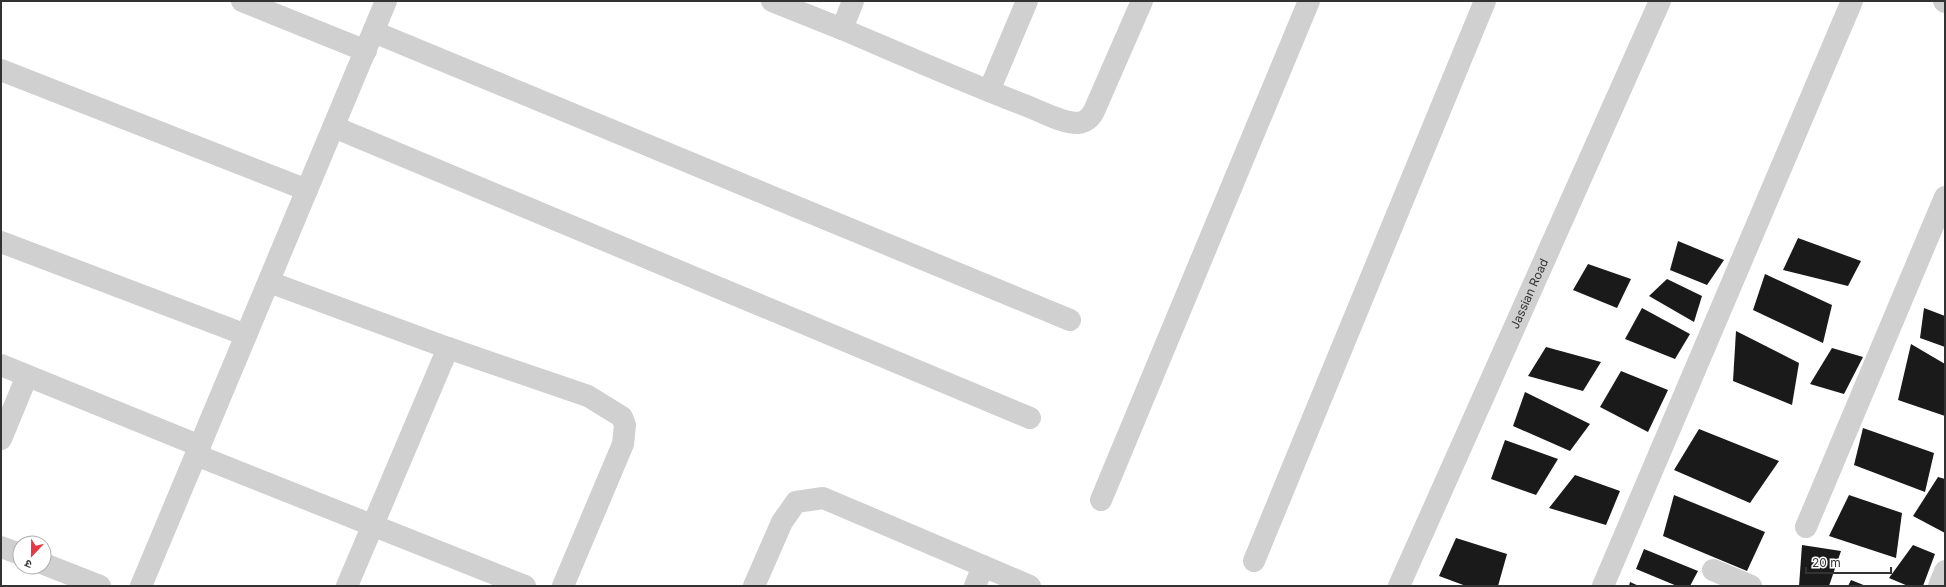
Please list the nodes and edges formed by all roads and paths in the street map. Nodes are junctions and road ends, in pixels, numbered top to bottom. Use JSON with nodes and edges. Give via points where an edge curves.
{"nodes":[{"id":1,"x":242,"y":1,"type":"edge"},
{"id":2,"x":386,"y":1,"type":"edge"},
{"id":3,"x":772,"y":1,"type":"edge"},
{"id":4,"x":853,"y":1,"type":"edge"},
{"id":5,"x":1027,"y":1,"type":"edge"},
{"id":6,"x":1309,"y":1,"type":"edge"},
{"id":7,"x":1485,"y":1,"type":"edge"},
{"id":8,"x":1660,"y":1,"type":"edge"},
{"id":9,"x":1852,"y":1,"type":"edge"},
{"id":10,"x":1135,"y":3,"type":"edge"},
{"id":11,"x":842,"y":29,"type":"junction"},
{"id":12,"x":370,"y":41,"type":"junction"},
{"id":13,"x":1,"y":70,"type":"edge"},
{"id":14,"x":989,"y":91,"type":"junction"},
{"id":15,"x":334,"y":127,"type":"junction"},
{"id":16,"x":307,"y":190,"type":"junction"},
{"id":17,"x":1945,"y":198,"type":"edge"},
{"id":18,"x":1,"y":242,"type":"edge"},
{"id":19,"x":269,"y":282,"type":"junction"},
{"id":20,"x":1070,"y":320,"type":"dead end"},
{"id":21,"x":246,"y":335,"type":"junction"},
{"id":22,"x":448,"y":348,"type":"junction"},
{"id":23,"x":1,"y":365,"type":"edge"},
{"id":24,"x":27,"y":376,"type":"junction"},
{"id":25,"x":1030,"y":418,"type":"dead end"},
{"id":26,"x":1,"y":439,"type":"edge"},
{"id":27,"x":198,"y":450,"type":"junction"},
{"id":28,"x":1100,"y":500,"type":"dead end"},
{"id":29,"x":373,"y":525,"type":"junction"},
{"id":30,"x":1806,"y":527,"type":"dead end"},
{"id":31,"x":1,"y":547,"type":"edge"},
{"id":32,"x":12,"y":551,"type":"edge"},
{"id":33,"x":1254,"y":561,"type":"dead end"},
{"id":34,"x":983,"y":566,"type":"junction"},
{"id":35,"x":52,"y":567,"type":"edge"},
{"id":36,"x":1714,"y":570,"type":"dead end"},
{"id":37,"x":1945,"y":571,"type":"edge"},
{"id":38,"x":100,"y":586,"type":"edge"},
{"id":39,"x":141,"y":586,"type":"edge"},
{"id":40,"x":347,"y":586,"type":"edge"},
{"id":41,"x":525,"y":586,"type":"edge"},
{"id":42,"x":563,"y":586,"type":"edge"},
{"id":43,"x":754,"y":586,"type":"edge"},
{"id":44,"x":975,"y":586,"type":"edge"},
{"id":45,"x":1030,"y":586,"type":"edge"},
{"id":46,"x":1399,"y":586,"type":"edge"},
{"id":47,"x":1603,"y":586,"type":"edge"},
{"id":48,"x":1751,"y":586,"type":"edge"},
{"id":49,"x":1939,"y":586,"type":"edge"}],
"edges":[{"from":1,"to":12,"type":"street"},
{"from":2,"to":12,"type":"street"},
{"from":3,"to":11,"type":"street"},
{"from":4,"to":11,"type":"street"},
{"from":5,"to":14,"type":"street"},
{"from":6,"to":28,"type":"street"},
{"from":7,"to":33,"type":"street"},
{"from":8,"to":46,"type":"street","name":"Jassian Road"},
{"from":9,"to":47,"type":"street"},
{"from":10,"to":14,"type":"street","via":[[1090,118],[1077,123],[1062,120]]},
{"from":11,"to":14,"type":"street"},
{"from":12,"to":15,"type":"street"},
{"from":12,"to":20,"type":"street"},
{"from":13,"to":16,"type":"street"},
{"from":15,"to":16,"type":"street"},
{"from":15,"to":25,"type":"street"},
{"from":16,"to":19,"type":"street"},
{"from":17,"to":30,"type":"street"},
{"from":18,"to":21,"type":"street"},
{"from":19,"to":21,"type":"street"},
{"from":19,"to":22,"type":"street"},
{"from":21,"to":27,"type":"street"},
{"from":22,"to":29,"type":"street"},
{"from":22,"to":42,"type":"street","via":[[588,396],[622,417],[626,425],[623,444]]},
{"from":23,"to":24,"type":"street"},
{"from":24,"to":26,"type":"street"},
{"from":24,"to":27,"type":"street"},
{"from":27,"to":29,"type":"street"},
{"from":27,"to":39,"type":"street"},
{"from":29,"to":40,"type":"street"},
{"from":29,"to":41,"type":"street"},
{"from":31,"to":32,"type":"street"},
{"from":34,"to":43,"type":"street","via":[[824,498],[808,499],[796,502],[782,522]]},
{"from":34,"to":44,"type":"street"},
{"from":34,"to":45,"type":"street"},
{"from":35,"to":38,"type":"street"},
{"from":36,"to":48,"type":"street"},
{"from":37,"to":49,"type":"street"}]}
